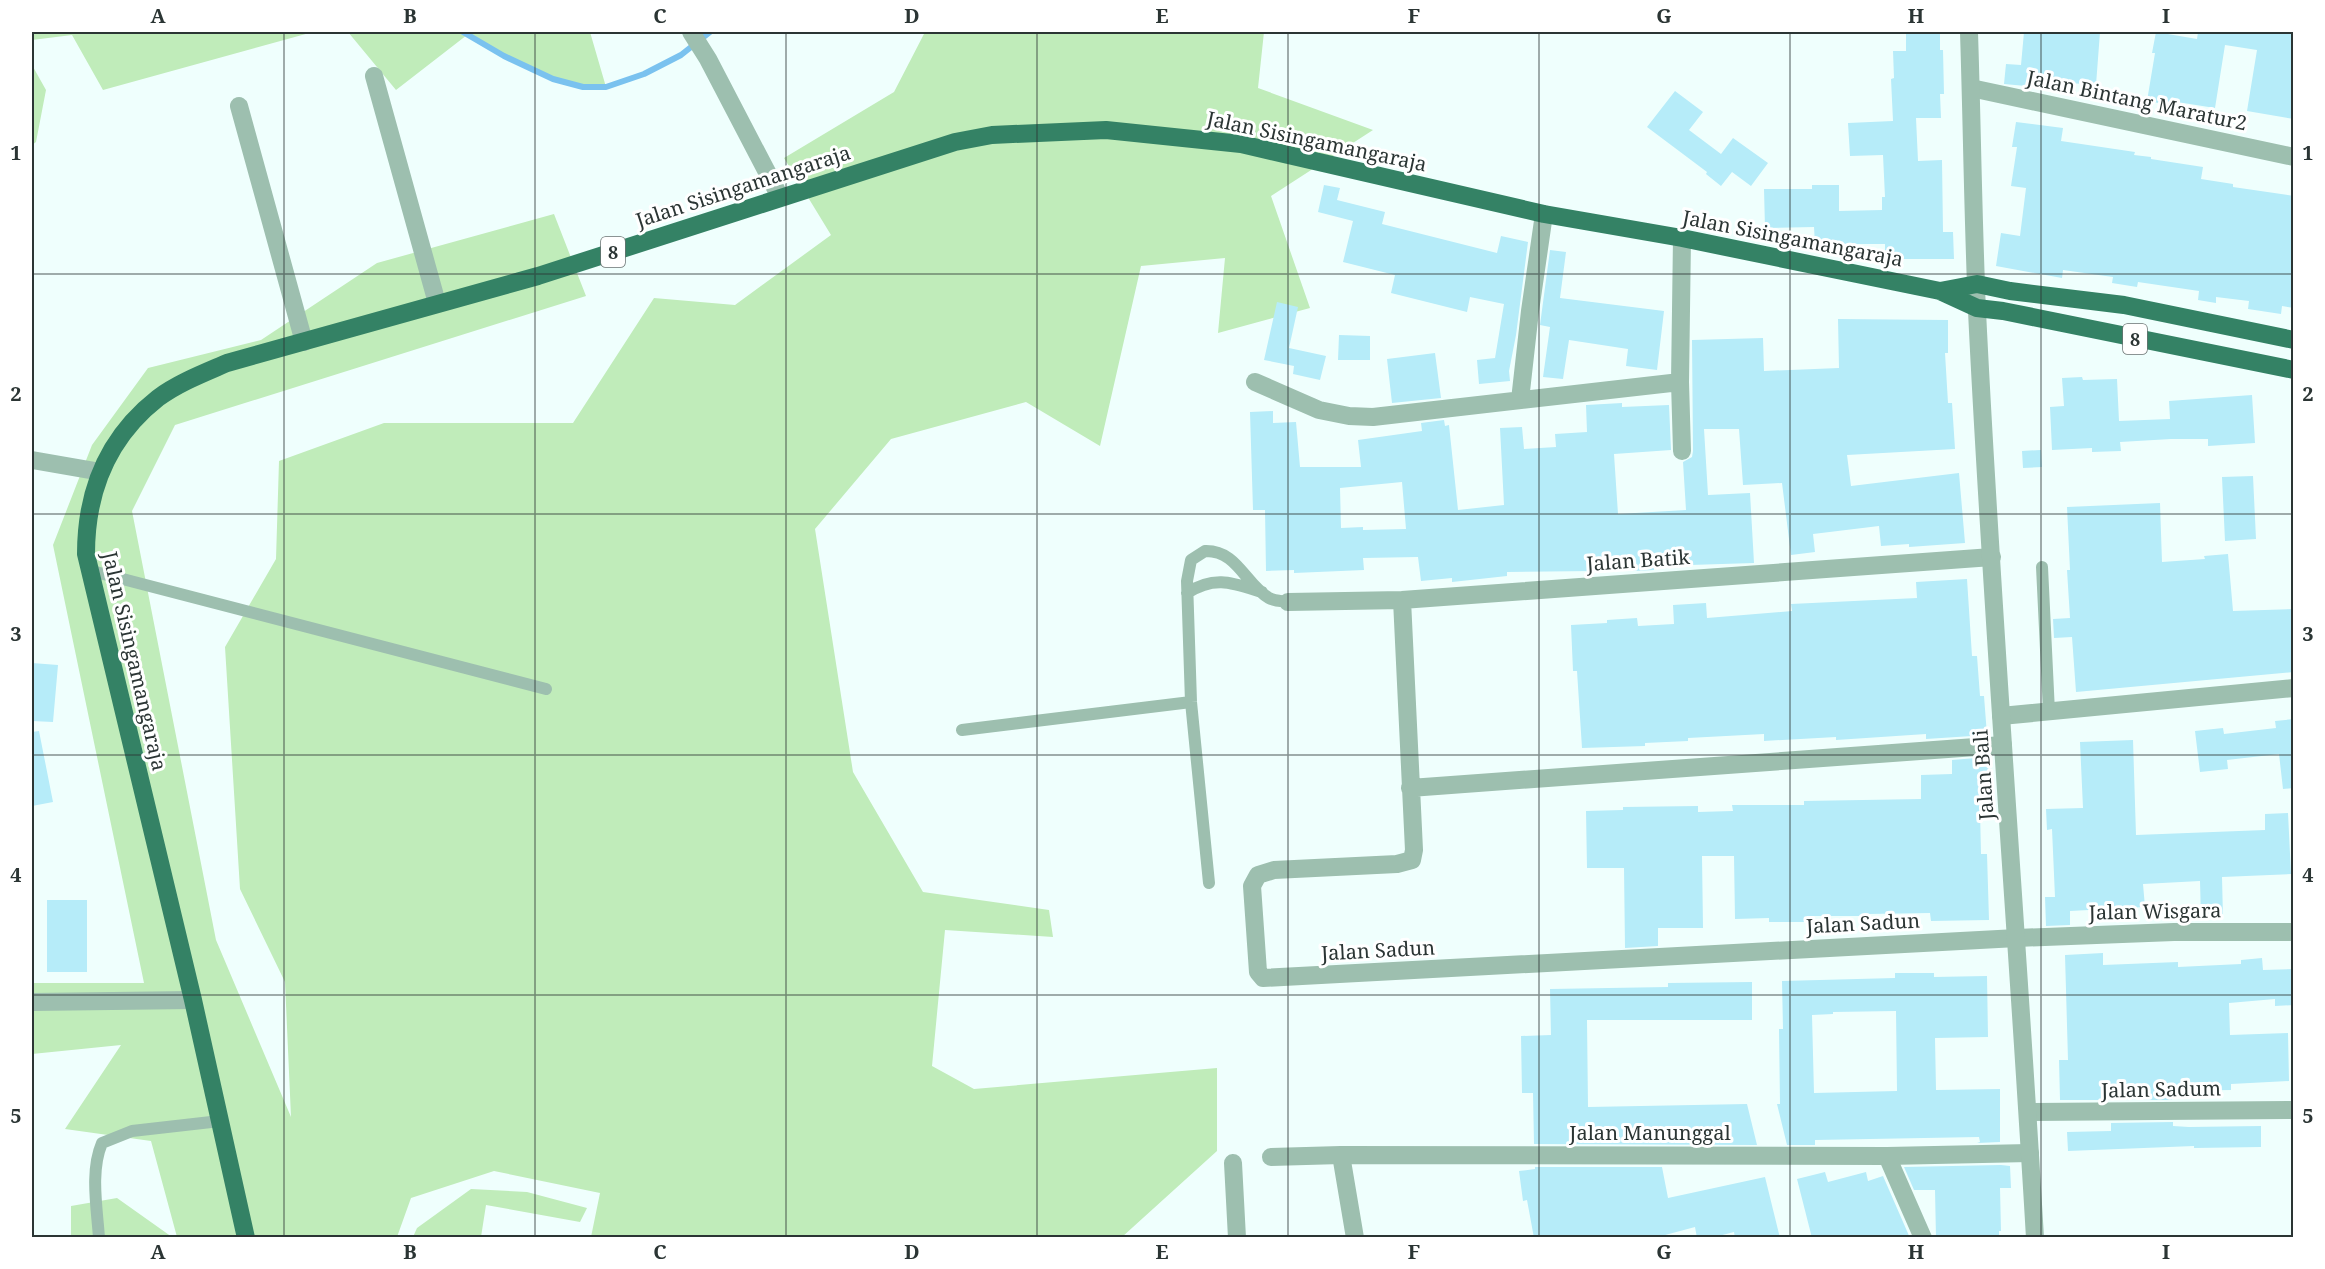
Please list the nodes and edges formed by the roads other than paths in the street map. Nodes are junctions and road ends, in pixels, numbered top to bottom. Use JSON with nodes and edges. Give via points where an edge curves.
{"nodes":[{"id":1,"x":691,"y":32,"type":"edge"},
{"id":2,"x":1969,"y":32,"type":"edge"},
{"id":3,"x":374,"y":76,"type":"dead end"},
{"id":4,"x":1971,"y":88,"type":"junction"},
{"id":5,"x":240,"y":106,"type":"dead end"},
{"id":6,"x":2294,"y":156,"type":"edge"},
{"id":7,"x":780,"y":197,"type":"junction"},
{"id":8,"x":1544,"y":214,"type":"junction"},
{"id":9,"x":1682,"y":238,"type":"junction"},
{"id":10,"x":1977,"y":284,"type":"junction"},
{"id":11,"x":1940,"y":291,"type":"junction"},
{"id":12,"x":437,"y":303,"type":"junction"},
{"id":13,"x":1977,"y":308,"type":"junction"},
{"id":14,"x":2294,"y":340,"type":"edge"},
{"id":15,"x":304,"y":342,"type":"junction"},
{"id":16,"x":2294,"y":370,"type":"edge"},
{"id":17,"x":1255,"y":382,"type":"dead end"},
{"id":18,"x":1680,"y":382,"type":"junction"},
{"id":19,"x":1520,"y":400,"type":"junction"},
{"id":20,"x":1682,"y":452,"type":"dead end"},
{"id":21,"x":32,"y":460,"type":"edge"},
{"id":22,"x":101,"y":472,"type":"junction"},
{"id":23,"x":1992,"y":557,"type":"junction"},
{"id":24,"x":2042,"y":567,"type":"dead end"},
{"id":25,"x":88,"y":570,"type":"junction"},
{"id":26,"x":1262,"y":592,"type":"junction"},
{"id":27,"x":1187,"y":593,"type":"junction"},
{"id":28,"x":1402,"y":600,"type":"junction"},
{"id":29,"x":1288,"y":602,"type":"joint"},
{"id":30,"x":2294,"y":688,"type":"edge"},
{"id":31,"x":546,"y":689,"type":"dead end"},
{"id":32,"x":1191,"y":702,"type":"junction"},
{"id":33,"x":2049,"y":712,"type":"junction"},
{"id":34,"x":2001,"y":716,"type":"junction"},
{"id":35,"x":962,"y":730,"type":"dead end"},
{"id":36,"x":2003,"y":746,"type":"junction"},
{"id":37,"x":1410,"y":788,"type":"junction"},
{"id":38,"x":1209,"y":882,"type":"dead end"},
{"id":39,"x":2294,"y":932,"type":"edge"},
{"id":40,"x":2017,"y":938,"type":"junction"},
{"id":41,"x":193,"y":1000,"type":"junction"},
{"id":42,"x":32,"y":1002,"type":"edge"},
{"id":43,"x":2294,"y":1110,"type":"edge"},
{"id":44,"x":2029,"y":1112,"type":"junction"},
{"id":45,"x":220,"y":1121,"type":"junction"},
{"id":46,"x":2030,"y":1153,"type":"junction"},
{"id":47,"x":1341,"y":1155,"type":"junction"},
{"id":48,"x":1887,"y":1155,"type":"junction"},
{"id":49,"x":1270,"y":1157,"type":"dead end"},
{"id":50,"x":1233,"y":1163,"type":"dead end"},
{"id":51,"x":99,"y":1238,"type":"edge"},
{"id":52,"x":246,"y":1238,"type":"edge"},
{"id":53,"x":1237,"y":1238,"type":"edge"},
{"id":54,"x":1355,"y":1238,"type":"edge"},
{"id":55,"x":1923,"y":1238,"type":"edge"},
{"id":56,"x":2035,"y":1238,"type":"edge"}],
"edges":[{"from":1,"to":7,"type":"street"},
{"from":2,"to":4,"type":"street","name":"Jalan Bali"},
{"from":3,"to":12,"type":"street"},
{"from":4,"to":6,"type":"street","name":"Jalan Bintang Maratur2"},
{"from":4,"to":10,"type":"street","name":"Jalan Bali"},
{"from":5,"to":15,"type":"street"},
{"from":7,"to":8,"type":"highway","name":"Jalan Sisingamangaraja","number":"8","via":[[955,142],[992,135],[1106,130],[1241,144]]},
{"from":7,"to":12,"type":"highway","name":"Jalan Sisingamangaraja","number":"8","via":[[538,276]]},
{"from":8,"to":9,"type":"highway","name":"Jalan Sisingamangaraja","number":"8"},
{"from":8,"to":19,"type":"street"},
{"from":9,"to":11,"type":"highway","name":"Jalan Sisingamangaraja","number":"8"},
{"from":9,"to":18,"type":"street"},
{"from":10,"to":11,"type":"highway","name":"Jalan Sisingamangaraja","number":"8"},
{"from":10,"to":13,"type":"street","name":"Jalan Bali"},
{"from":10,"to":14,"type":"highway","number":"8","via":[[2124,305]]},
{"from":11,"to":13,"type":"highway","name":"Jalan Sisingamangaraja","number":"8"},
{"from":12,"to":15,"type":"highway","name":"Jalan Sisingamangaraja","number":"8"},
{"from":13,"to":16,"type":"highway","number":"8"},
{"from":13,"to":23,"type":"street","name":"Jalan Bali"},
{"from":15,"to":22,"type":"highway","name":"Jalan Sisingamangaraja","number":"8","via":[[227,363],[159,398],[118,439]]},
{"from":17,"to":19,"type":"street","via":[[1319,410],[1349,416],[1373,417]]},
{"from":18,"to":19,"type":"street"},
{"from":18,"to":20,"type":"street"},
{"from":21,"to":22,"type":"street"},
{"from":22,"to":25,"type":"highway","name":"Jalan Sisingamangaraja","number":"8","via":[[89,502]]},
{"from":23,"to":28,"type":"street","name":"Jalan Batik"},
{"from":23,"to":34,"type":"street","name":"Jalan Bali"},
{"from":24,"to":33,"type":"lane"},
{"from":25,"to":31,"type":"lane"},
{"from":25,"to":41,"type":"highway","name":"Jalan Sisingamangaraja","number":"8"},
{"from":26,"to":27,"type":"lane","via":[[1215,581],[1200,584]]},
{"from":26,"to":27,"type":"lane","via":[[1231,559],[1215,550],[1199,553],[1191,560]]},
{"from":26,"to":29,"type":"lane","via":[[1274,600]]},
{"from":27,"to":32,"type":"lane"},
{"from":28,"to":29,"type":"street","name":"Jalan Batik"},
{"from":28,"to":37,"type":"street","name":"Jalan Sadun"},
{"from":30,"to":33,"type":"street"},
{"from":32,"to":35,"type":"lane"},
{"from":32,"to":38,"type":"lane"},
{"from":33,"to":34,"type":"street"},
{"from":34,"to":36,"type":"street","name":"Jalan Bali"},
{"from":36,"to":37,"type":"street"},
{"from":36,"to":40,"type":"street","name":"Jalan Bali"},
{"from":37,"to":40,"type":"street","name":"Jalan Sadun","via":[[1412,860],[1274,870],[1258,876],[1252,886],[1258,972],[1263,978]]},
{"from":39,"to":40,"type":"street","name":"Jalan Wisgara"},
{"from":40,"to":44,"type":"street","name":"Jalan Bali"},
{"from":41,"to":42,"type":"street"},
{"from":41,"to":45,"type":"highway","name":"Jalan Sisingamangaraja","number":"8"},
{"from":43,"to":44,"type":"street","name":"Jalan Sadum"},
{"from":44,"to":46,"type":"street","name":"Jalan Bali"},
{"from":45,"to":51,"type":"lane","via":[[132,1131],[102,1143],[97,1160]]},
{"from":45,"to":52,"type":"highway","name":"Jalan Sisingamangaraja","number":"8"},
{"from":46,"to":48,"type":"street","name":"Jalan Manunggal"},
{"from":46,"to":56,"type":"street","name":"Jalan Bali"},
{"from":47,"to":48,"type":"street","name":"Jalan Manunggal"},
{"from":47,"to":49,"type":"street","name":"Jalan Manunggal"},
{"from":47,"to":54,"type":"street"},
{"from":48,"to":55,"type":"street"},
{"from":50,"to":53,"type":"street"}]}
